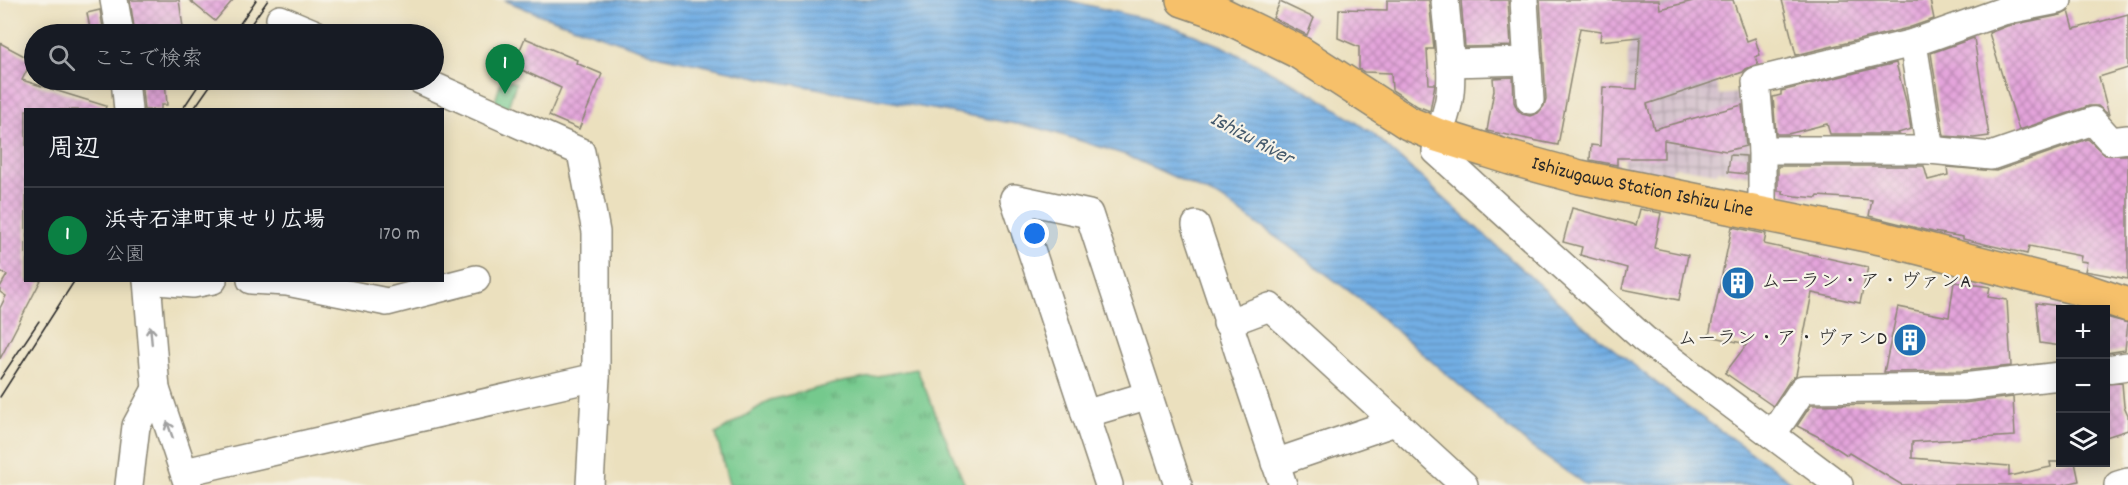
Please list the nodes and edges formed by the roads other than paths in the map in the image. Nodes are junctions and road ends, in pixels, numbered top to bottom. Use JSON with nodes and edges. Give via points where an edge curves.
{"nodes":[{"id":1,"x":114,"y":0,"type":"edge"},
{"id":2,"x":1183,"y":0,"type":"edge"},
{"id":3,"x":1445,"y":0,"type":"edge"},
{"id":4,"x":1524,"y":0,"type":"edge"},
{"id":5,"x":2058,"y":0,"type":"edge"},
{"id":6,"x":1216,"y":5,"type":"edge"},
{"id":7,"x":1999,"y":6,"type":"edge"},
{"id":8,"x":280,"y":19,"type":"dead end"},
{"id":9,"x":118,"y":24,"type":"edge"},
{"id":10,"x":292,"y":24,"type":"edge"},
{"id":11,"x":1913,"y":43,"type":"junction"},
{"id":12,"x":1528,"y":62,"type":"junction"},
{"id":13,"x":1450,"y":63,"type":"junction"},
{"id":14,"x":126,"y":90,"type":"edge"},
{"id":15,"x":442,"y":90,"type":"edge"},
{"id":16,"x":1530,"y":100,"type":"dead end"},
{"id":17,"x":128,"y":108,"type":"edge"},
{"id":18,"x":1437,"y":135,"type":"junction"},
{"id":19,"x":2128,"y":139,"type":"edge"},
{"id":20,"x":1762,"y":150,"type":"junction"},
{"id":21,"x":1930,"y":150,"type":"junction"},
{"id":22,"x":1762,"y":213,"type":"junction"},
{"id":23,"x":1196,"y":225,"type":"dead end"},
{"id":24,"x":476,"y":279,"type":"dead end"},
{"id":25,"x":147,"y":282,"type":"edge"},
{"id":26,"x":170,"y":282,"type":"edge"},
{"id":27,"x":203,"y":282,"type":"edge"},
{"id":28,"x":287,"y":282,"type":"edge"},
{"id":29,"x":2128,"y":305,"type":"edge"},
{"id":30,"x":1227,"y":323,"type":"junction"},
{"id":31,"x":2128,"y":366,"type":"edge"},
{"id":32,"x":2110,"y":368,"type":"edge"},
{"id":33,"x":596,"y":376,"type":"junction"},
{"id":34,"x":2056,"y":377,"type":"edge"},
{"id":35,"x":156,"y":389,"type":"junction"},
{"id":36,"x":1149,"y":395,"type":"junction"},
{"id":37,"x":1085,"y":414,"type":"junction"},
{"id":38,"x":1395,"y":422,"type":"junction"},
{"id":39,"x":1772,"y":435,"type":"junction"},
{"id":40,"x":1279,"y":474,"type":"edge"},
{"id":41,"x":187,"y":478,"type":"edge"},
{"id":42,"x":2128,"y":482,"type":"edge"},
{"id":43,"x":588,"y":484,"type":"edge"},
{"id":44,"x":129,"y":485,"type":"edge"},
{"id":45,"x":1109,"y":485,"type":"edge"},
{"id":46,"x":1178,"y":485,"type":"edge"},
{"id":47,"x":1463,"y":485,"type":"edge"},
{"id":48,"x":1839,"y":485,"type":"edge"},
{"id":49,"x":2118,"y":485,"type":"edge"}],
"edges":[{"from":1,"to":9,"type":"street"},
{"from":2,"to":6,"type":"main road","name":"Ishizugawa Station Ishizu Line"},
{"from":3,"to":13,"type":"street"},
{"from":4,"to":12,"type":"street"},
{"from":5,"to":7,"type":"street"},
{"from":6,"to":18,"type":"main road","name":"Ishizugawa Station Ishizu Line","via":[[1297,51],[1408,123]]},
{"from":7,"to":11,"type":"street"},
{"from":8,"to":10,"type":"street"},
{"from":11,"to":20,"type":"street","via":[[1756,81]]},
{"from":11,"to":21,"type":"street"},
{"from":12,"to":13,"type":"street"},
{"from":12,"to":16,"type":"street"},
{"from":13,"to":18,"type":"street","via":[[1449,100]]},
{"from":14,"to":17,"type":"street"},
{"from":15,"to":33,"type":"street","via":[[581,152],[596,232]]},
{"from":18,"to":22,"type":"main road","name":"Ishizugawa Station Ishizu Line","via":[[1580,177]]},
{"from":18,"to":39,"type":"street","via":[[1436,151],[1644,339]]},
{"from":19,"to":21,"type":"street","via":[[2111,141],[2093,121],[1991,156]]},
{"from":20,"to":21,"type":"street"},
{"from":20,"to":22,"type":"street"},
{"from":22,"to":29,"type":"main road","name":"Ishizugawa Station Ishizu Line","via":[[1914,247],[2081,289]]},
{"from":23,"to":30,"type":"street"},
{"from":24,"to":28,"type":"street","via":[[387,302]]},
{"from":35,"to":25,"type":"street","one_way":true},
{"from":26,"to":27,"type":"street"},
{"from":30,"to":38,"type":"street","via":[[1270,307]]},
{"from":30,"to":40,"type":"street"},
{"from":31,"to":32,"type":"street"},
{"from":33,"to":41,"type":"street"},
{"from":33,"to":43,"type":"street"},
{"from":34,"to":39,"type":"street","via":[[1963,387],[1803,389]]},
{"from":41,"to":35,"type":"street","one_way":true},
{"from":35,"to":44,"type":"street","via":[[136,426]]},
{"from":36,"to":37,"type":"street"},
{"from":36,"to":37,"type":"street","via":[[1089,214],[1014,198]]},
{"from":36,"to":46,"type":"street"},
{"from":37,"to":45,"type":"street"},
{"from":38,"to":40,"type":"street"},
{"from":38,"to":47,"type":"street"},
{"from":39,"to":48,"type":"street"},
{"from":42,"to":49,"type":"street"}]}
